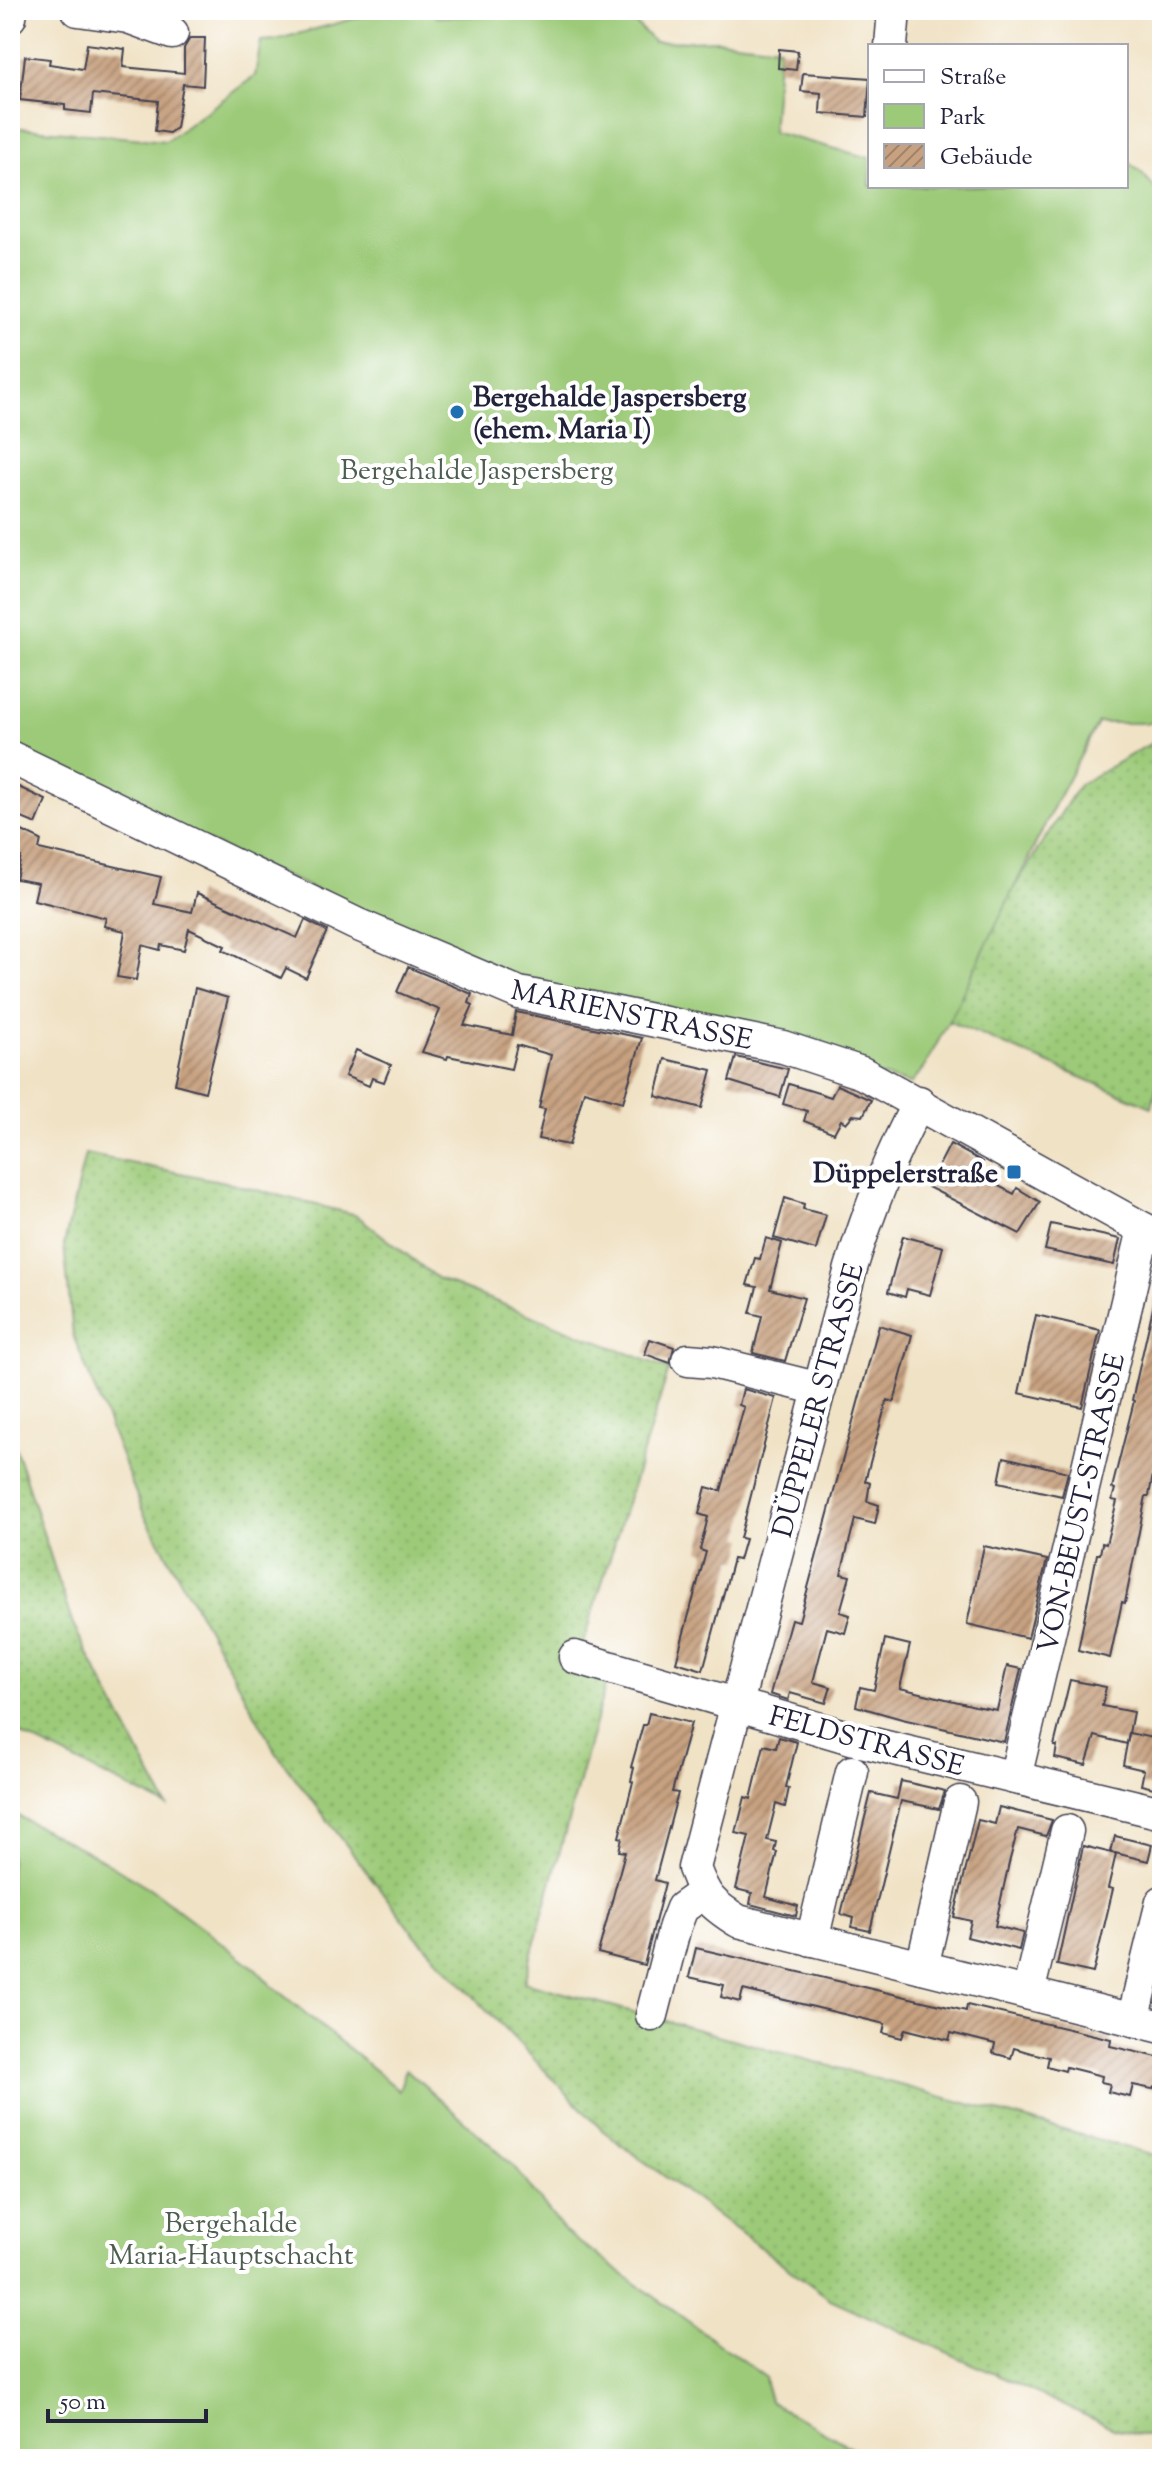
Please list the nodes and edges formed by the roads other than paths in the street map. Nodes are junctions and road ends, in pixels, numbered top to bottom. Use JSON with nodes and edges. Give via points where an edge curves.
{"nodes":[{"id":1,"x":11,"y":10,"type":"edge"},
{"id":2,"x":78,"y":10,"type":"edge"},
{"id":3,"x":894,"y":10,"type":"edge"},
{"id":4,"x":10,"y":17,"type":"edge"},
{"id":5,"x":172,"y":33,"type":"dead end"},
{"id":6,"x":891,"y":44,"type":"edge"},
{"id":7,"x":10,"y":757,"type":"edge"},
{"id":8,"x":919,"y":1102,"type":"junction"},
{"id":9,"x":1153,"y":1234,"type":"edge"},
{"id":10,"x":688,"y":1360,"type":"dead end"},
{"id":11,"x":820,"y":1389,"type":"junction"},
{"id":12,"x":575,"y":1657,"type":"dead end"},
{"id":13,"x":737,"y":1705,"type":"junction"},
{"id":14,"x":852,"y":1772,"type":"dead end"},
{"id":15,"x":1015,"y":1778,"type":"junction"},
{"id":16,"x":960,"y":1802,"type":"dead end"},
{"id":17,"x":1162,"y":1813,"type":"edge"},
{"id":18,"x":1067,"y":1831,"type":"dead end"},
{"id":19,"x":703,"y":1893,"type":"junction"},
{"id":20,"x":1162,"y":1902,"type":"edge"},
{"id":21,"x":812,"y":1940,"type":"junction"},
{"id":22,"x":922,"y":1967,"type":"junction"},
{"id":23,"x":1028,"y":1993,"type":"junction"},
{"id":24,"x":652,"y":2015,"type":"dead end"},
{"id":25,"x":1148,"y":2023,"type":"edge"}],
"edges":[{"from":1,"to":4,"type":"street"},
{"from":2,"to":5,"type":"street","via":[[128,17]]},
{"from":3,"to":6,"type":"street"},
{"from":7,"to":8,"type":"street","name":"MARIENSTRASSE","via":[[356,924],[519,993],[783,1047],[862,1073]]},
{"from":8,"to":9,"type":"street","name":"MARIENSTRASSE"},
{"from":8,"to":11,"type":"street","name":"DÜPPELER STRASSE","via":[[871,1205]]},
{"from":9,"to":15,"type":"street","name":"VON-BEUST-STRASSE"},
{"from":10,"to":11,"type":"street"},
{"from":11,"to":13,"type":"street","name":"DÜPPELER STRASSE"},
{"from":12,"to":13,"type":"street","name":"FELDSTRASSE"},
{"from":13,"to":15,"type":"street","name":"FELDSTRASSE"},
{"from":13,"to":19,"type":"street","name":"DÜPPELER STRASSE","via":[[694,1868]]},
{"from":14,"to":21,"type":"street"},
{"from":15,"to":17,"type":"street","name":"FELDSTRASSE"},
{"from":16,"to":22,"type":"street"},
{"from":18,"to":23,"type":"street"},
{"from":19,"to":21,"type":"street","via":[[738,1921]]},
{"from":19,"to":24,"type":"street","via":[[678,1917]]},
{"from":20,"to":25,"type":"street"},
{"from":21,"to":22,"type":"street"},
{"from":22,"to":23,"type":"street"},
{"from":23,"to":25,"type":"street"}]}
